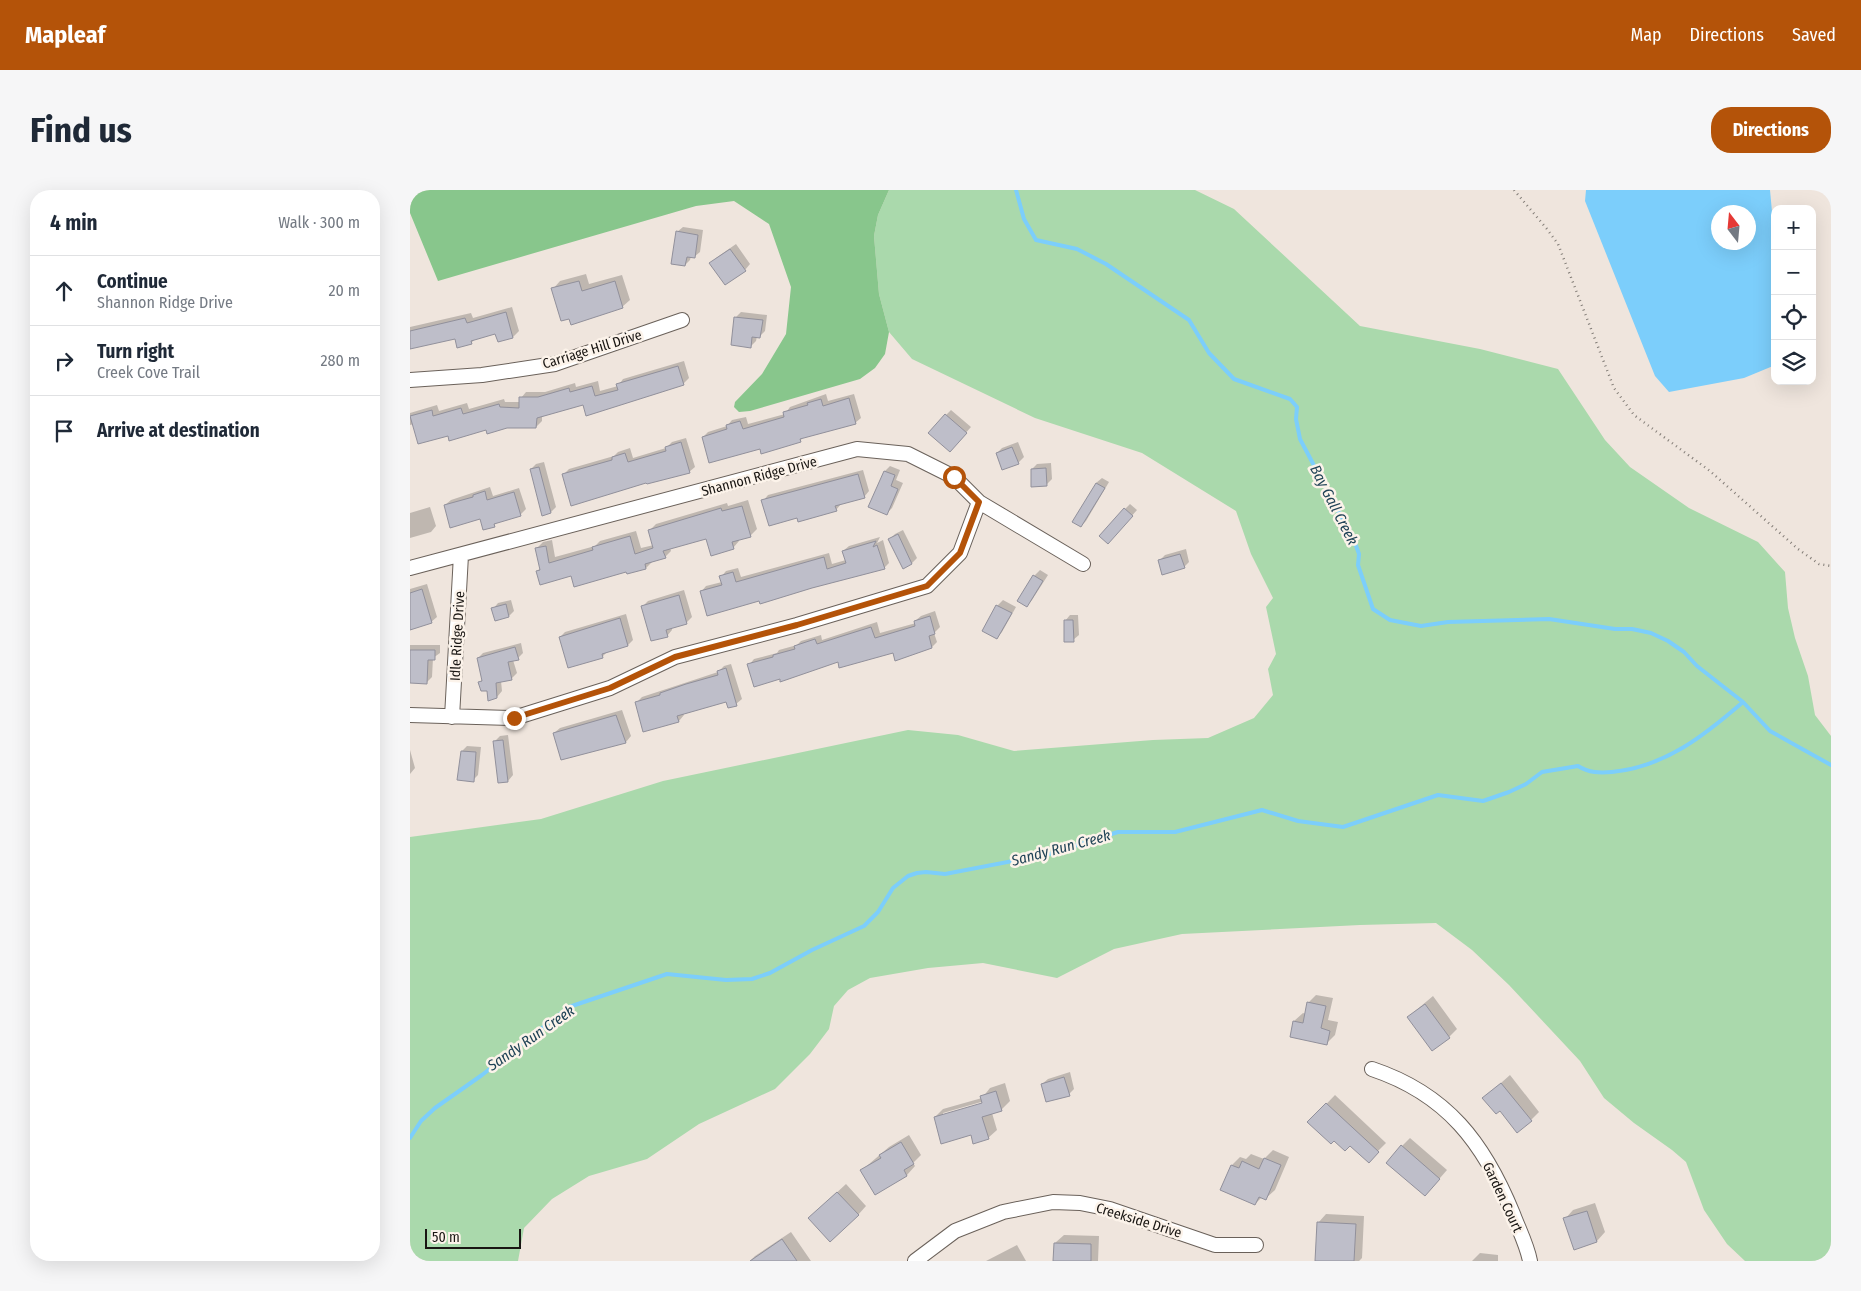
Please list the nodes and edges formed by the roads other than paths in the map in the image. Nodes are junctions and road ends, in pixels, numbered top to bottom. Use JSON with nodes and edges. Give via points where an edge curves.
{"nodes":[{"id":1,"x":682,"y":320,"type":"dead end"},
{"id":2,"x":410,"y":380,"type":"edge"},
{"id":3,"x":979,"y":502,"type":"junction"},
{"id":4,"x":461,"y":555,"type":"junction"},
{"id":5,"x":1083,"y":564,"type":"dead end"},
{"id":6,"x":410,"y":568,"type":"edge"},
{"id":7,"x":410,"y":715,"type":"edge"},
{"id":8,"x":452,"y":717,"type":"junction"},
{"id":9,"x":1372,"y":1069,"type":"dead end"},
{"id":10,"x":1256,"y":1246,"type":"dead end"},
{"id":11,"x":915,"y":1261,"type":"edge"},
{"id":12,"x":1530,"y":1261,"type":"edge"}],
"edges":[{"from":1,"to":2,"type":"street","name":"Carriage Hill Drive","via":[[555,364],[482,375]]},
{"from":3,"to":4,"type":"street","name":"Shannon Ridge Drive","via":[[954,477],[908,454],[857,449]]},
{"from":3,"to":5,"type":"street","name":"Shannon Ridge Drive"},
{"from":3,"to":8,"type":"street","via":[[960,553],[927,586],[675,657],[610,688],[514,718]]},
{"from":4,"to":6,"type":"street","name":"Shannon Ridge Drive"},
{"from":4,"to":8,"type":"street","name":"Idle Ridge Drive"},
{"from":7,"to":8,"type":"street"},
{"from":9,"to":12,"type":"street","name":"Garden Court","via":[[1397,1077],[1432,1098],[1462,1126],[1493,1170]]},
{"from":10,"to":11,"type":"street","name":"Creekside Drive","via":[[1215,1244],[1110,1209],[1053,1202],[1003,1212],[955,1231]]}]}
